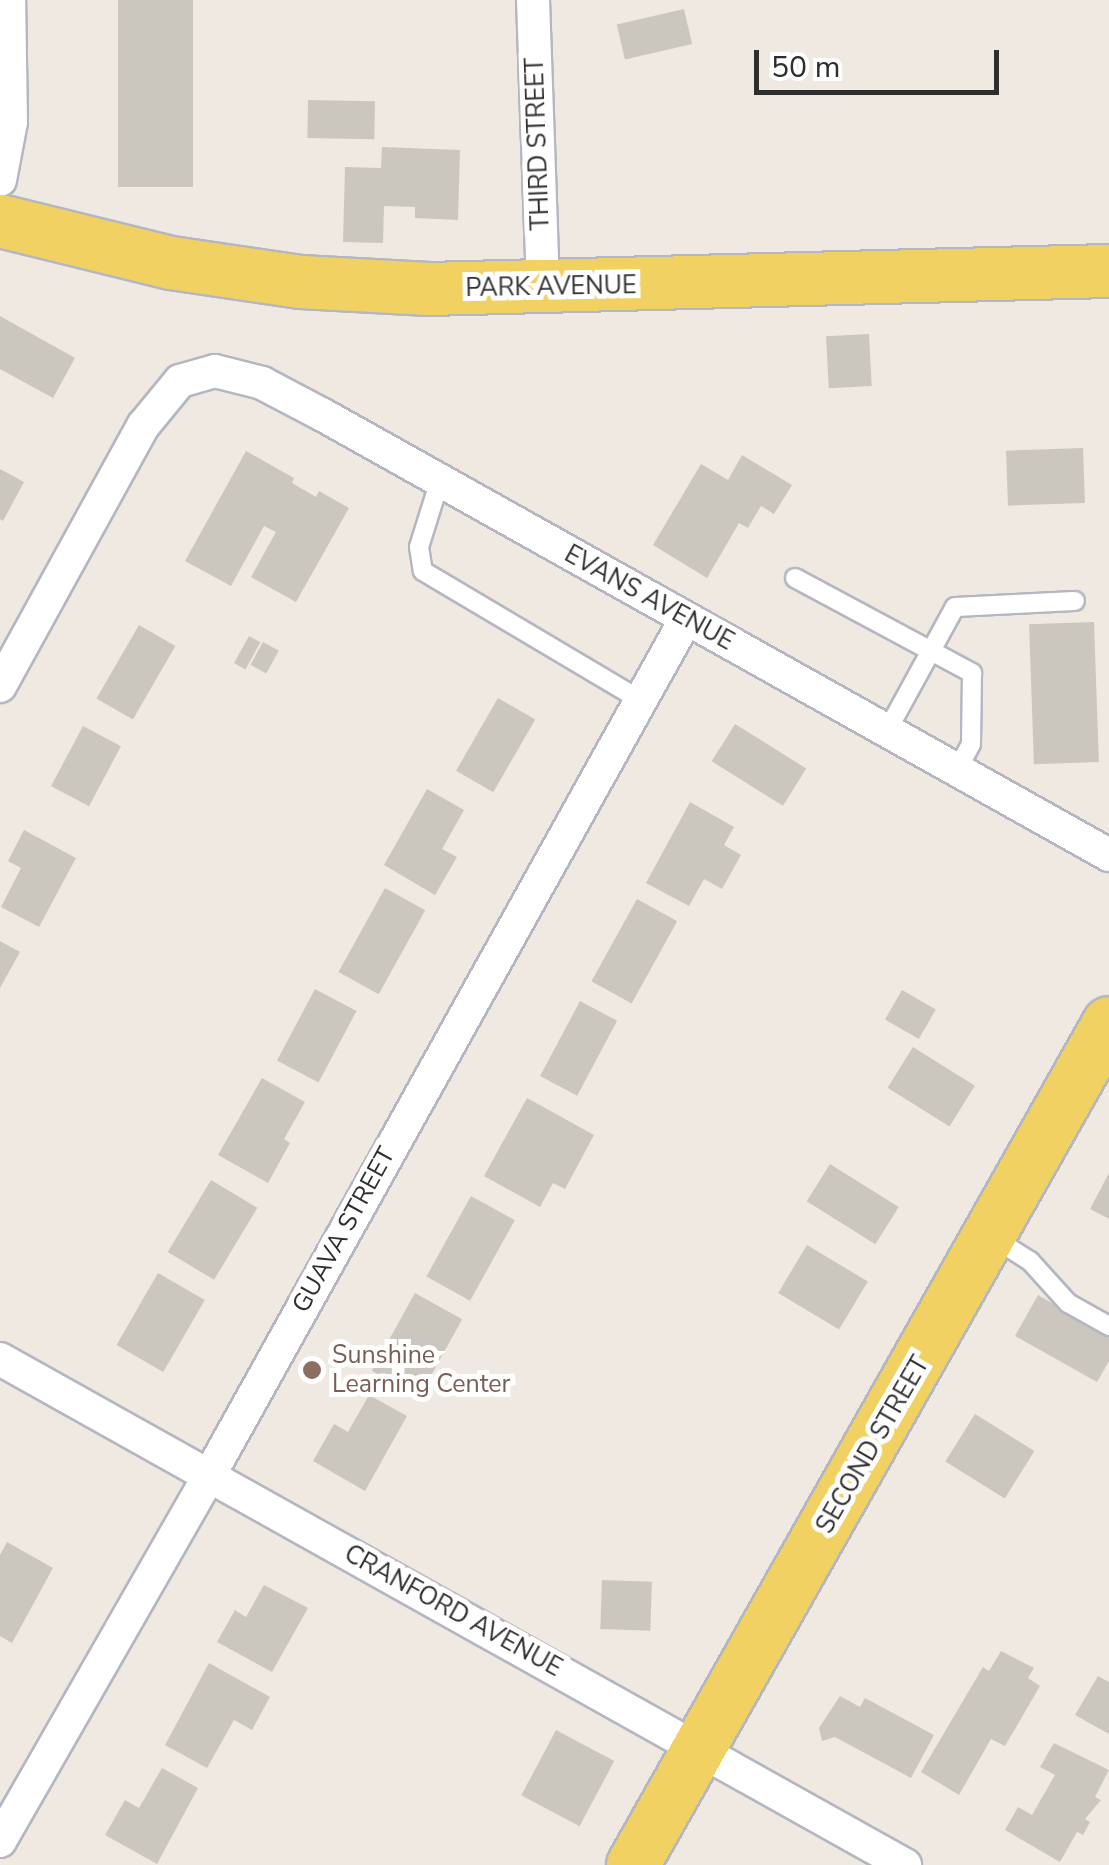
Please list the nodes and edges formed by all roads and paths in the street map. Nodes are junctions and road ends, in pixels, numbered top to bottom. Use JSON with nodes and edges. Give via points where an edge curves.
{"nodes":[{"id":1,"x":9,"y":0,"type":"edge"},
{"id":2,"x":533,"y":0,"type":"edge"},
{"id":3,"x":0,"y":180,"type":"edge"},
{"id":4,"x":0,"y":221,"type":"edge"},
{"id":5,"x":1109,"y":271,"type":"edge"},
{"id":6,"x":543,"y":288,"type":"junction"},
{"id":7,"x":440,"y":480,"type":"junction"},
{"id":8,"x":795,"y":578,"type":"dead end"},
{"id":9,"x":1075,"y":601,"type":"dead end"},
{"id":10,"x":686,"y":619,"type":"junction"},
{"id":11,"x":932,"y":651,"type":"junction"},
{"id":12,"x":0,"y":686,"type":"edge"},
{"id":13,"x":640,"y":700,"type":"junction"},
{"id":14,"x":886,"y":731,"type":"junction"},
{"id":15,"x":958,"y":770,"type":"junction"},
{"id":16,"x":1109,"y":855,"type":"edge"},
{"id":17,"x":1109,"y":1023,"type":"edge"},
{"id":18,"x":992,"y":1237,"type":"junction"},
{"id":19,"x":1109,"y":1326,"type":"edge"},
{"id":20,"x":0,"y":1359,"type":"edge"},
{"id":21,"x":209,"y":1476,"type":"junction"},
{"id":22,"x":700,"y":1748,"type":"junction"},
{"id":23,"x":0,"y":1841,"type":"edge"},
{"id":24,"x":632,"y":1865,"type":"edge"},
{"id":25,"x":905,"y":1865,"type":"edge"}],
"edges":[{"from":1,"to":3,"type":"street","via":[[12,122]]},
{"from":2,"to":6,"type":"street","name":"THIRD STREET"},
{"from":4,"to":6,"type":"main road","name":"PARK AVENUE","via":[[171,264],[300,282]]},
{"from":5,"to":6,"type":"main road","name":"PARK AVENUE"},
{"from":7,"to":10,"type":"street","name":"EVANS AVENUE"},
{"from":7,"to":12,"type":"street","name":"EVANS AVENUE","via":[[262,383],[215,372],[180,381],[143,426]]},
{"from":7,"to":13,"type":"lane","via":[[419,547],[423,571]]},
{"from":8,"to":11,"type":"lane"},
{"from":9,"to":11,"type":"lane","via":[[955,607]]},
{"from":10,"to":13,"type":"street","name":"GUAVA STREET"},
{"from":10,"to":14,"type":"street","name":"EVANS AVENUE"},
{"from":11,"to":14,"type":"lane"},
{"from":11,"to":15,"type":"lane","via":[[972,673],[971,744]]},
{"from":13,"to":21,"type":"street","name":"GUAVA STREET"},
{"from":14,"to":15,"type":"street","name":"EVANS AVENUE"},
{"from":15,"to":16,"type":"street","name":"EVANS AVENUE"},
{"from":17,"to":18,"type":"main road","name":"SECOND STREET"},
{"from":18,"to":19,"type":"lane","via":[[1030,1261],[1068,1302]]},
{"from":18,"to":22,"type":"main road","name":"SECOND STREET"},
{"from":20,"to":21,"type":"street","name":"CRANFORD AVENUE"},
{"from":21,"to":22,"type":"street","name":"CRANFORD AVENUE"},
{"from":21,"to":23,"type":"street","name":"GUAVA STREET"},
{"from":22,"to":24,"type":"main road","name":"SECOND STREET"},
{"from":22,"to":25,"type":"street","name":"CRANFORD AVENUE"}]}
